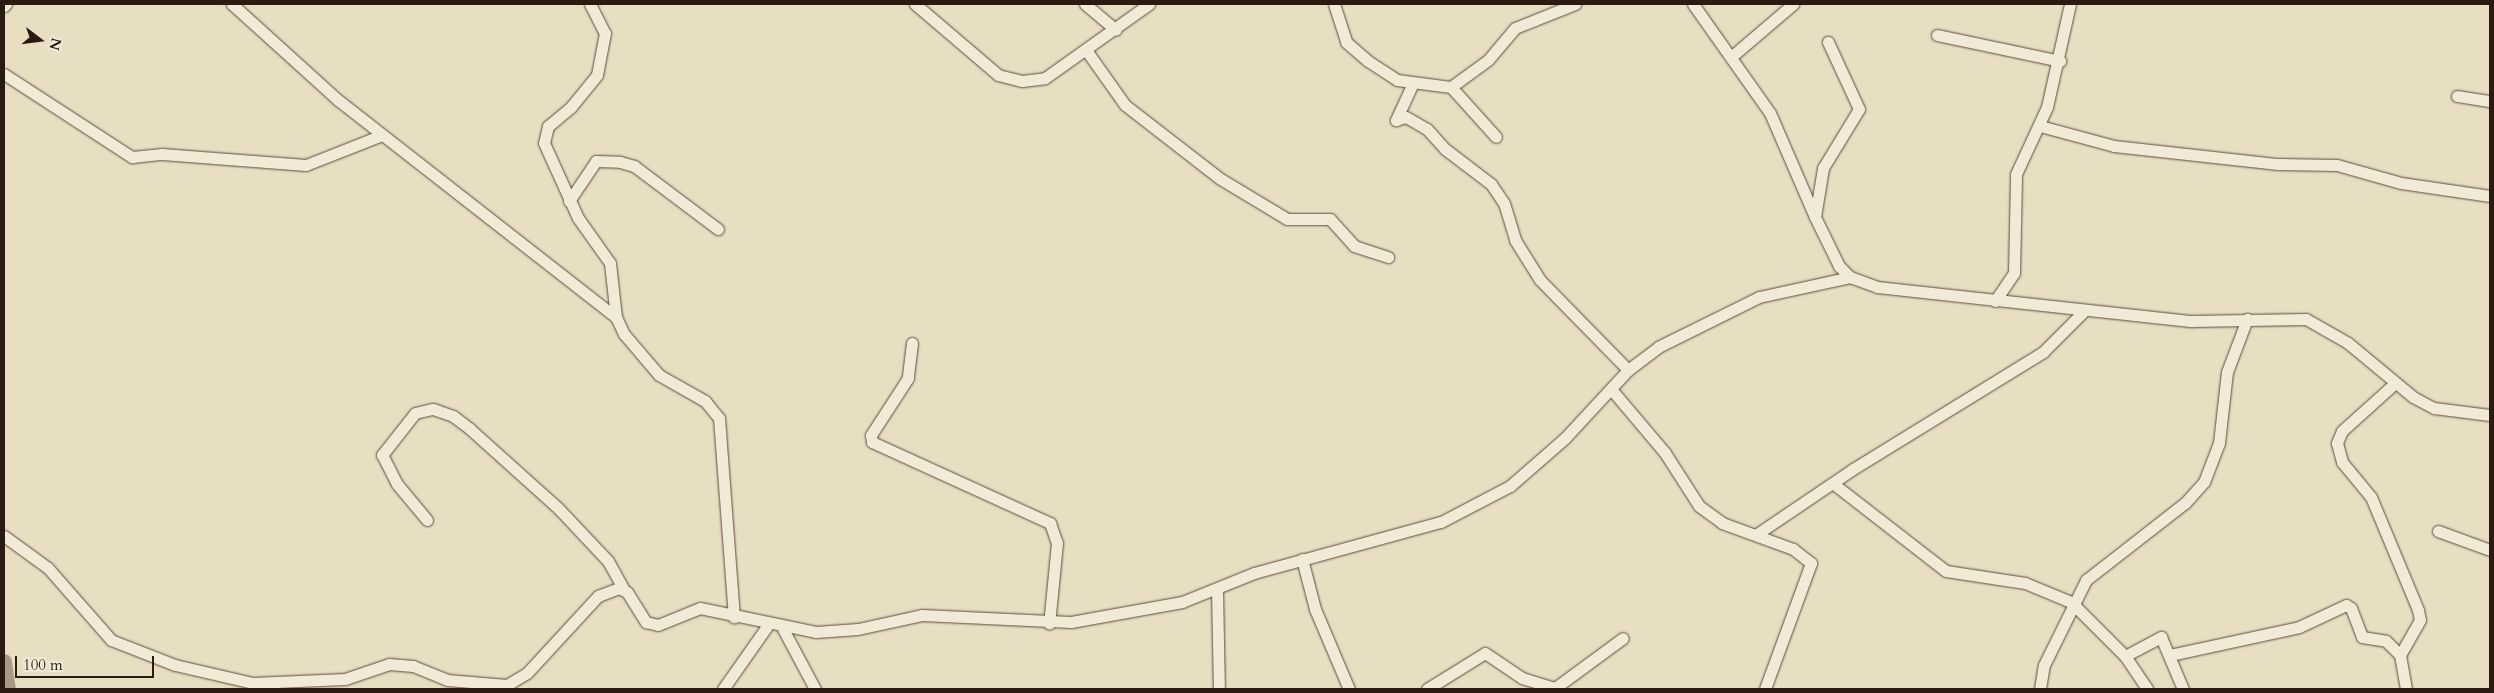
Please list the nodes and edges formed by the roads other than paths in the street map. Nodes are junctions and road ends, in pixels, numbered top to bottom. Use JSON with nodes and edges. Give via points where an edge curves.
{"nodes":[{"id":1,"x":232,"y":4,"type":"edge"},
{"id":2,"x":590,"y":4,"type":"edge"},
{"id":3,"x":1085,"y":4,"type":"edge"},
{"id":4,"x":1149,"y":4,"type":"edge"},
{"id":5,"x":1334,"y":4,"type":"edge"},
{"id":6,"x":1575,"y":4,"type":"edge"},
{"id":7,"x":1693,"y":4,"type":"edge"},
{"id":8,"x":1793,"y":4,"type":"edge"},
{"id":9,"x":2070,"y":4,"type":"edge"},
{"id":10,"x":918,"y":5,"type":"edge"},
{"id":11,"x":1116,"y":30,"type":"junction"},
{"id":12,"x":1937,"y":35,"type":"dead end"},
{"id":13,"x":1828,"y":42,"type":"dead end"},
{"id":14,"x":1086,"y":50,"type":"junction"},
{"id":15,"x":1731,"y":57,"type":"junction"},
{"id":16,"x":2060,"y":61,"type":"junction"},
{"id":17,"x":4,"y":74,"type":"edge"},
{"id":18,"x":1413,"y":84,"type":"junction"},
{"id":19,"x":1451,"y":87,"type":"junction"},
{"id":20,"x":2457,"y":96,"type":"dead end"},
{"id":21,"x":2490,"y":101,"type":"edge"},
{"id":22,"x":2040,"y":126,"type":"junction"},
{"id":23,"x":382,"y":136,"type":"junction"},
{"id":24,"x":1496,"y":137,"type":"dead end"},
{"id":25,"x":2490,"y":196,"type":"edge"},
{"id":26,"x":569,"y":201,"type":"junction"},
{"id":27,"x":1814,"y":217,"type":"junction"},
{"id":28,"x":718,"y":229,"type":"dead end"},
{"id":29,"x":1388,"y":257,"type":"dead end"},
{"id":30,"x":1850,"y":277,"type":"junction"},
{"id":31,"x":1995,"y":301,"type":"junction"},
{"id":32,"x":2085,"y":310,"type":"junction"},
{"id":33,"x":616,"y":317,"type":"junction"},
{"id":34,"x":2247,"y":319,"type":"junction"},
{"id":35,"x":912,"y":343,"type":"dead end"},
{"id":36,"x":1628,"y":370,"type":"junction"},
{"id":37,"x":2394,"y":384,"type":"junction"},
{"id":38,"x":1611,"y":389,"type":"junction"},
{"id":39,"x":2490,"y":415,"type":"edge"},
{"id":40,"x":1835,"y":485,"type":"junction"},
{"id":41,"x":427,"y":520,"type":"dead end"},
{"id":42,"x":2438,"y":531,"type":"dead end"},
{"id":43,"x":1757,"y":534,"type":"junction"},
{"id":44,"x":4,"y":536,"type":"edge"},
{"id":45,"x":2490,"y":550,"type":"edge"},
{"id":46,"x":1302,"y":559,"type":"junction"},
{"id":47,"x":623,"y":588,"type":"junction"},
{"id":48,"x":1217,"y":589,"type":"junction"},
{"id":49,"x":2071,"y":602,"type":"junction"},
{"id":50,"x":734,"y":617,"type":"junction"},
{"id":51,"x":1049,"y":624,"type":"junction"},
{"id":52,"x":768,"y":625,"type":"junction"},
{"id":53,"x":783,"y":629,"type":"junction"},
{"id":54,"x":1624,"y":638,"type":"dead end"},
{"id":55,"x":2170,"y":655,"type":"junction"},
{"id":56,"x":2400,"y":655,"type":"junction"},
{"id":57,"x":2125,"y":656,"type":"junction"},
{"id":58,"x":723,"y":689,"type":"edge"},
{"id":59,"x":815,"y":689,"type":"edge"},
{"id":60,"x":1219,"y":689,"type":"edge"},
{"id":61,"x":1350,"y":689,"type":"edge"},
{"id":62,"x":1427,"y":689,"type":"edge"},
{"id":63,"x":1765,"y":689,"type":"edge"},
{"id":64,"x":2040,"y":689,"type":"edge"},
{"id":65,"x":2147,"y":689,"type":"edge"},
{"id":66,"x":2183,"y":689,"type":"edge"},
{"id":67,"x":2406,"y":689,"type":"edge"}],
"edges":[{"from":1,"to":23,"type":"street"},
{"from":2,"to":26,"type":"street","via":[[605,33],[597,75],[571,107],[548,126],[544,136],[548,159]]},
{"from":3,"to":11,"type":"street"},
{"from":4,"to":11,"type":"street"},
{"from":5,"to":18,"type":"street","via":[[1352,49],[1385,73]]},
{"from":6,"to":19,"type":"street","via":[[1515,28],[1482,65]]},
{"from":7,"to":15,"type":"street"},
{"from":8,"to":15,"type":"street"},
{"from":9,"to":16,"type":"street"},
{"from":10,"to":14,"type":"street","via":[[998,75],[1022,81],[1046,78]]},
{"from":11,"to":14,"type":"street"},
{"from":12,"to":16,"type":"street"},
{"from":13,"to":27,"type":"street","via":[[1860,109],[1823,168]]},
{"from":14,"to":29,"type":"street","via":[[1125,105],[1219,178],[1287,219],[1330,219],[1354,246]]},
{"from":15,"to":27,"type":"street","via":[[1770,112]]},
{"from":16,"to":22,"type":"street"},
{"from":17,"to":23,"type":"street","via":[[132,157],[162,154],[292,166]]},
{"from":18,"to":19,"type":"street"},
{"from":18,"to":36,"type":"street","via":[[1396,120],[1406,117],[1427,129],[1445,150],[1491,184],[1504,203],[1515,240],[1540,280]]},
{"from":19,"to":24,"type":"street"},
{"from":20,"to":21,"type":"street"},
{"from":22,"to":25,"type":"street","via":[[2114,146],[2278,164],[2338,165],[2401,183]]},
{"from":22,"to":31,"type":"street","via":[[2024,149],[2016,174],[2014,273]]},
{"from":23,"to":33,"type":"street"},
{"from":26,"to":28,"type":"street","via":[[596,161],[620,162],[634,166]]},
{"from":26,"to":33,"type":"street","via":[[610,263]]},
{"from":27,"to":30,"type":"street","via":[[1839,266]]},
{"from":30,"to":31,"type":"street","via":[[1877,287]]},
{"from":30,"to":36,"type":"street","via":[[1759,297],[1658,347]]},
{"from":31,"to":32,"type":"street"},
{"from":32,"to":34,"type":"street","via":[[2192,321]]},
{"from":32,"to":40,"type":"street","via":[[2043,352],[1853,469]]},
{"from":33,"to":50,"type":"street","via":[[659,375],[705,401],[719,418]]},
{"from":34,"to":37,"type":"street","via":[[2306,319],[2348,343]]},
{"from":34,"to":49,"type":"street","via":[[2227,372],[2219,443],[2204,482],[2185,503],[2086,580]]},
{"from":35,"to":51,"type":"street","via":[[908,378],[871,435],[872,442],[1050,523],[1058,543]]},
{"from":36,"to":38,"type":"street"},
{"from":37,"to":39,"type":"street","via":[[2434,408]]},
{"from":37,"to":56,"type":"street","via":[[2342,431],[2337,443],[2342,462],[2371,497],[2418,610],[2420,620]]},
{"from":38,"to":43,"type":"street","via":[[1665,453],[1700,506],[1722,523]]},
{"from":38,"to":46,"type":"street","via":[[1535,465],[1484,501],[1404,534]]},
{"from":40,"to":43,"type":"street"},
{"from":40,"to":49,"type":"street","via":[[1946,571],[2025,583]]},
{"from":41,"to":47,"type":"street","via":[[397,484],[382,455],[415,413],[433,409],[453,416],[470,429],[558,508],[608,561]]},
{"from":42,"to":45,"type":"street"},
{"from":43,"to":63,"type":"street","via":[[1793,549],[1811,563]]},
{"from":44,"to":47,"type":"street","via":[[48,568],[111,640],[175,665],[254,683],[345,679],[389,664],[413,666],[448,680],[507,685],[527,673],[598,596]]},
{"from":46,"to":48,"type":"street"},
{"from":46,"to":61,"type":"street","via":[[1315,609]]},
{"from":47,"to":50,"type":"street","via":[[651,624],[693,609]]},
{"from":48,"to":51,"type":"street","via":[[1182,602]]},
{"from":48,"to":60,"type":"street"},
{"from":49,"to":57,"type":"street"},
{"from":49,"to":64,"type":"street","via":[[2044,665]]},
{"from":50,"to":52,"type":"street"},
{"from":51,"to":53,"type":"street","via":[[922,615],[838,633]]},
{"from":52,"to":53,"type":"street"},
{"from":52,"to":58,"type":"street"},
{"from":53,"to":59,"type":"street"},
{"from":54,"to":62,"type":"street","via":[[1555,688],[1522,678],[1485,653]]},
{"from":55,"to":56,"type":"street","via":[[2299,627],[2346,605],[2351,608],[2362,637],[2386,641]]},
{"from":55,"to":57,"type":"street","via":[[2166,641],[2157,637]]},
{"from":55,"to":66,"type":"street"},
{"from":56,"to":67,"type":"street"},
{"from":57,"to":65,"type":"street"}]}
